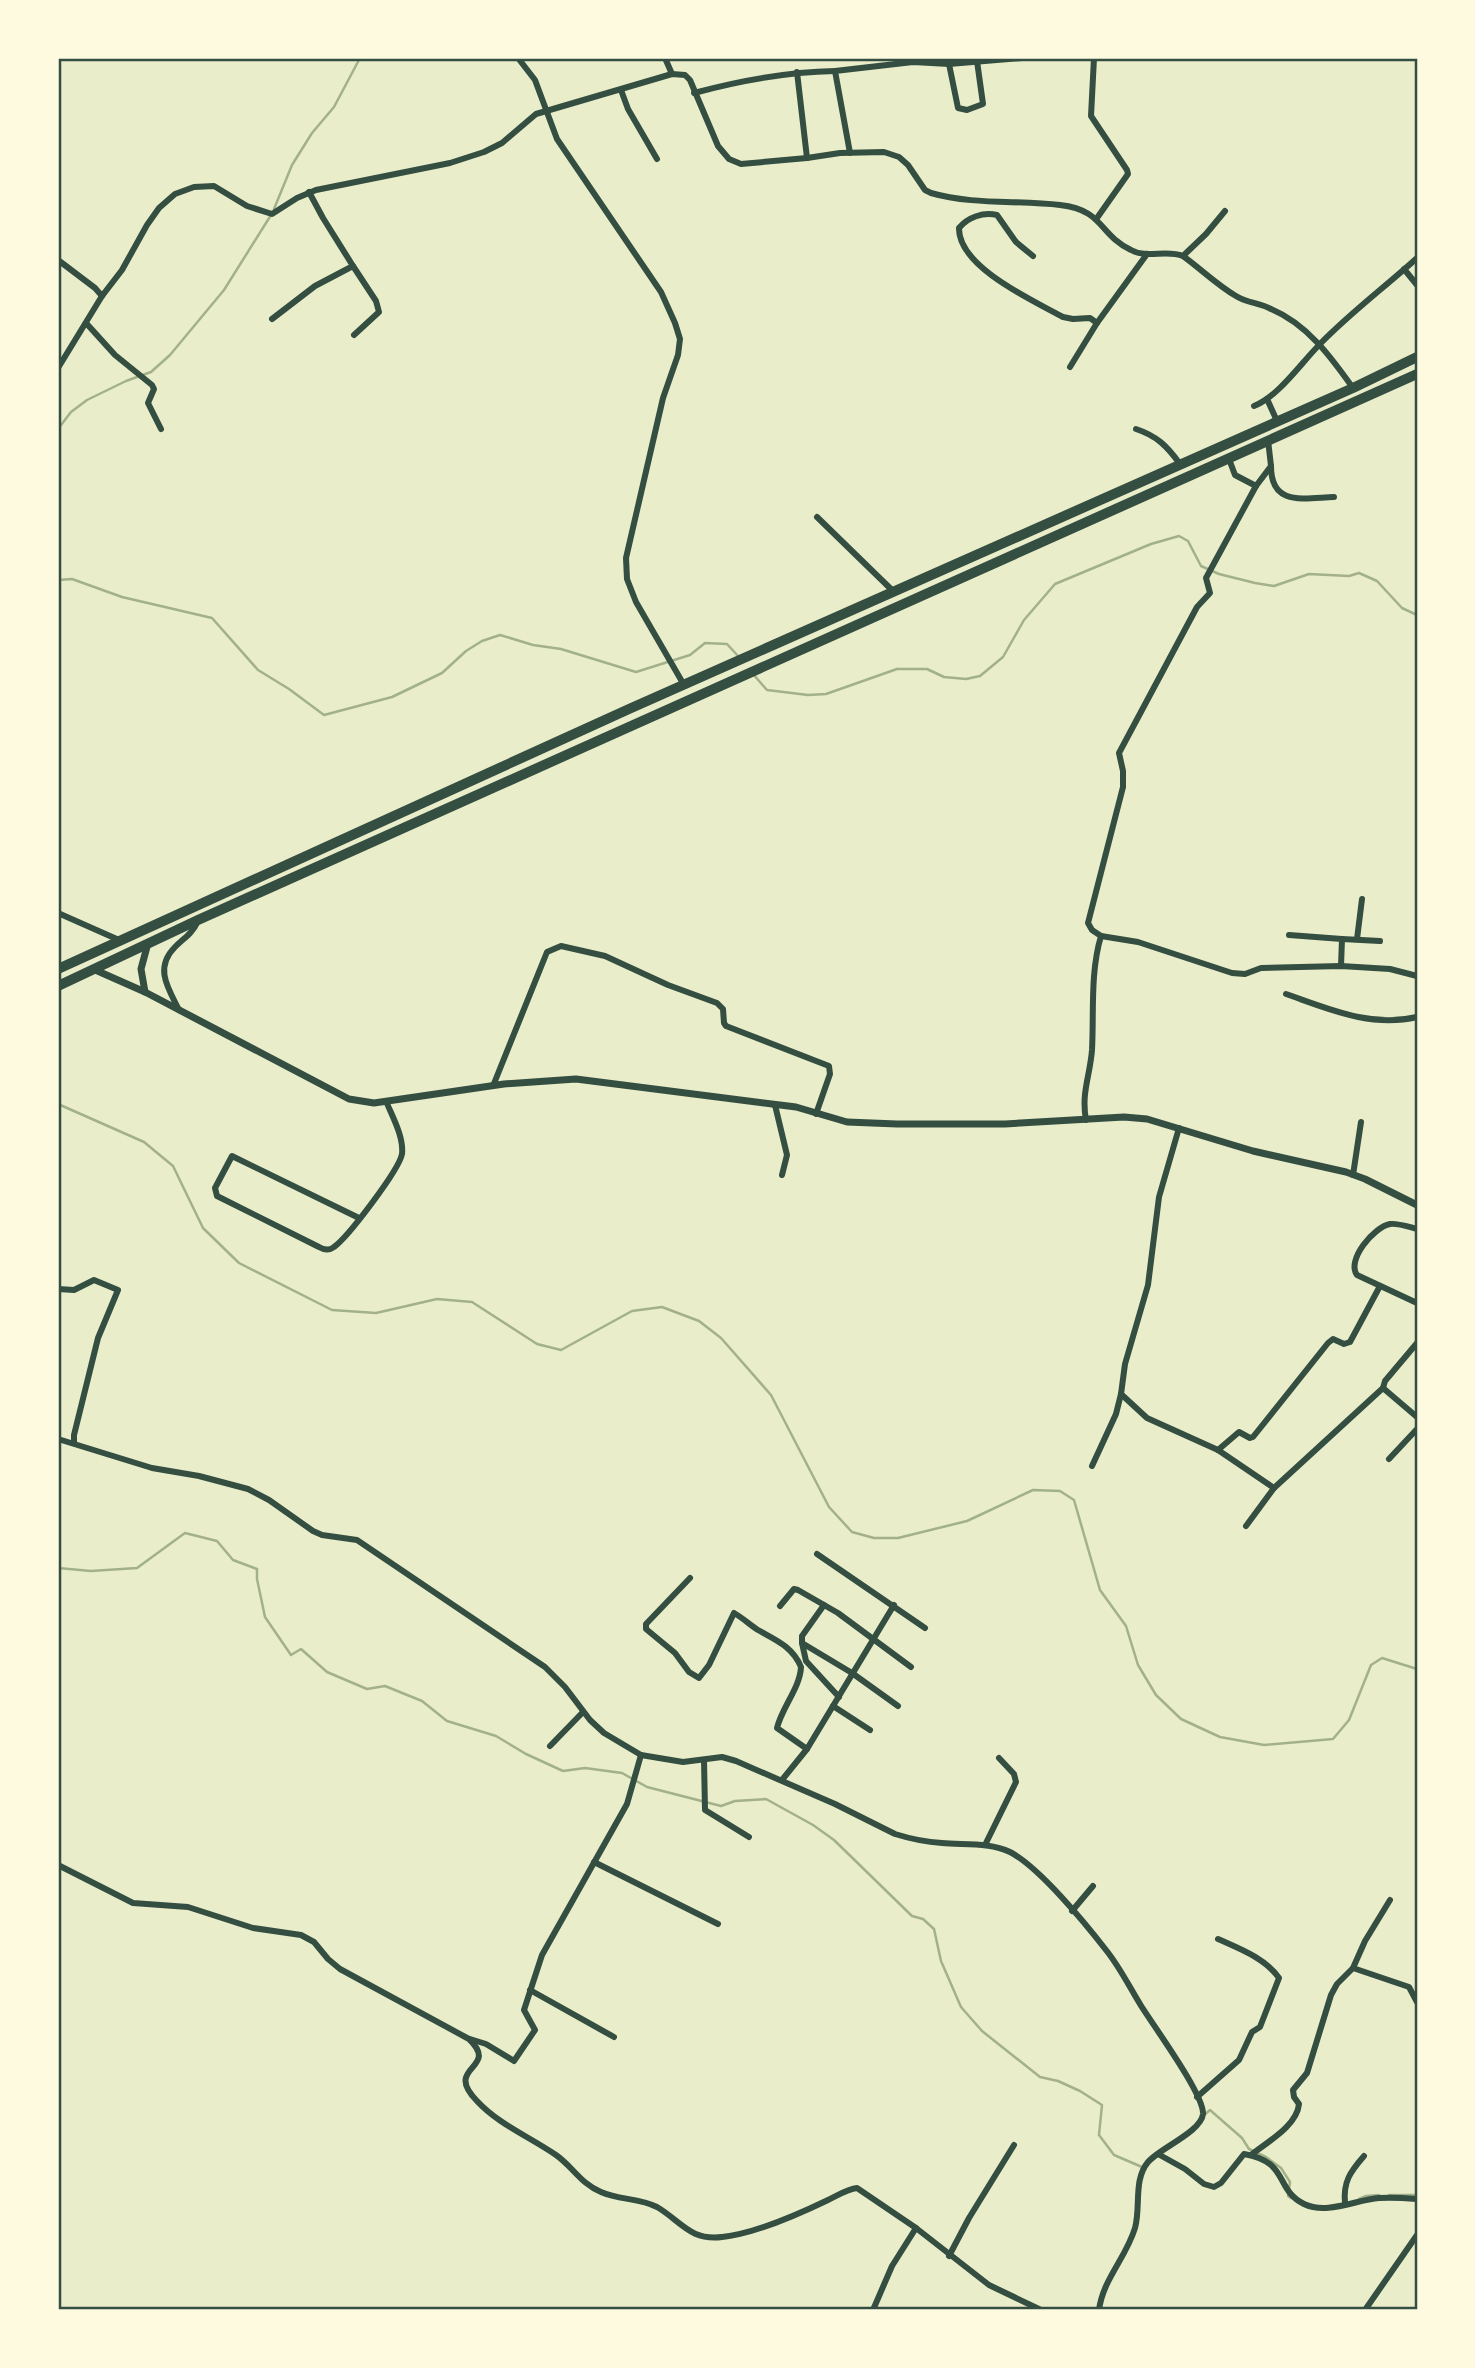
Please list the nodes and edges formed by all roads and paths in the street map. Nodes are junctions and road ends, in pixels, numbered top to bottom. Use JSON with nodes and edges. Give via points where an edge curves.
{"nodes":[{"id":1,"x":518,"y":58,"type":"edge"},
{"id":2,"x":665,"y":58,"type":"edge"},
{"id":3,"x":1022,"y":58,"type":"edge"},
{"id":4,"x":1094,"y":58,"type":"edge"},
{"id":5,"x":926,"y":60,"type":"edge"},
{"id":6,"x":977,"y":61,"type":"junction"},
{"id":7,"x":949,"y":64,"type":"junction"},
{"id":8,"x":835,"y":71,"type":"junction"},
{"id":9,"x":797,"y":72,"type":"junction"},
{"id":10,"x":672,"y":74,"type":"junction"},
{"id":11,"x":621,"y":90,"type":"junction"},
{"id":12,"x":694,"y":93,"type":"junction"},
{"id":13,"x":546,"y":112,"type":"junction"},
{"id":14,"x":850,"y":153,"type":"junction"},
{"id":15,"x":807,"y":158,"type":"junction"},
{"id":16,"x":657,"y":159,"type":"dead end"},
{"id":17,"x":309,"y":192,"type":"junction"},
{"id":18,"x":1225,"y":211,"type":"dead end"},
{"id":19,"x":1097,"y":218,"type":"junction"},
{"id":20,"x":1147,"y":254,"type":"junction"},
{"id":21,"x":1033,"y":256,"type":"dead end"},
{"id":22,"x":1184,"y":256,"type":"junction"},
{"id":23,"x":1417,"y":258,"type":"edge"},
{"id":24,"x":58,"y":260,"type":"edge"},
{"id":25,"x":353,"y":266,"type":"junction"},
{"id":26,"x":1405,"y":270,"type":"junction"},
{"id":27,"x":1417,"y":285,"type":"edge"},
{"id":28,"x":103,"y":296,"type":"junction"},
{"id":29,"x":272,"y":319,"type":"dead end"},
{"id":30,"x":86,"y":323,"type":"junction"},
{"id":31,"x":1097,"y":323,"type":"junction"},
{"id":32,"x":354,"y":335,"type":"dead end"},
{"id":33,"x":1320,"y":344,"type":"junction"},
{"id":34,"x":1417,"y":357,"type":"edge"},
{"id":35,"x":1070,"y":367,"type":"dead end"},
{"id":36,"x":58,"y":368,"type":"edge"},
{"id":37,"x":1417,"y":374,"type":"edge"},
{"id":38,"x":1353,"y":387,"type":"junction"},
{"id":39,"x":1266,"y":399,"type":"junction"},
{"id":40,"x":1254,"y":406,"type":"dead end"},
{"id":41,"x":1277,"y":421,"type":"junction"},
{"id":42,"x":161,"y":429,"type":"dead end"},
{"id":43,"x":1136,"y":429,"type":"dead end"},
{"id":44,"x":1268,"y":440,"type":"junction"},
{"id":45,"x":1228,"y":459,"type":"junction"},
{"id":46,"x":1180,"y":464,"type":"junction"},
{"id":47,"x":1271,"y":466,"type":"junction"},
{"id":48,"x":1256,"y":486,"type":"junction"},
{"id":49,"x":1334,"y":497,"type":"dead end"},
{"id":50,"x":817,"y":517,"type":"dead end"},
{"id":51,"x":894,"y":592,"type":"junction"},
{"id":52,"x":684,"y":685,"type":"junction"},
{"id":53,"x":250,"y":881,"type":"junction"},
{"id":54,"x":255,"y":894,"type":"junction"},
{"id":55,"x":1362,"y":899,"type":"dead end"},
{"id":56,"x":58,"y":913,"type":"edge"},
{"id":57,"x":198,"y":920,"type":"junction"},
{"id":58,"x":1289,"y":935,"type":"dead end"},
{"id":59,"x":1101,"y":936,"type":"junction"},
{"id":60,"x":1342,"y":939,"type":"junction"},
{"id":61,"x":1357,"y":939,"type":"junction"},
{"id":62,"x":119,"y":940,"type":"junction"},
{"id":63,"x":1380,"y":941,"type":"dead end"},
{"id":64,"x":148,"y":943,"type":"junction"},
{"id":65,"x":1341,"y":966,"type":"junction"},
{"id":66,"x":58,"y":969,"type":"edge"},
{"id":67,"x":93,"y":969,"type":"junction"},
{"id":68,"x":1417,"y":976,"type":"edge"},
{"id":69,"x":58,"y":986,"type":"edge"},
{"id":70,"x":145,"y":992,"type":"junction"},
{"id":71,"x":1286,"y":995,"type":"dead end"},
{"id":72,"x":179,"y":1010,"type":"junction"},
{"id":73,"x":1417,"y":1017,"type":"edge"},
{"id":74,"x":493,"y":1086,"type":"junction"},
{"id":75,"x":386,"y":1101,"type":"junction"},
{"id":76,"x":775,"y":1105,"type":"junction"},
{"id":77,"x":816,"y":1114,"type":"junction"},
{"id":78,"x":1086,"y":1120,"type":"junction"},
{"id":79,"x":1362,"y":1122,"type":"dead end"},
{"id":80,"x":1179,"y":1128,"type":"junction"},
{"id":81,"x":782,"y":1175,"type":"dead end"},
{"id":82,"x":1353,"y":1175,"type":"junction"},
{"id":83,"x":1417,"y":1205,"type":"edge"},
{"id":84,"x":359,"y":1218,"type":"junction"},
{"id":85,"x":1417,"y":1229,"type":"edge"},
{"id":86,"x":1380,"y":1286,"type":"junction"},
{"id":87,"x":58,"y":1289,"type":"edge"},
{"id":88,"x":1417,"y":1303,"type":"edge"},
{"id":89,"x":1417,"y":1343,"type":"edge"},
{"id":90,"x":1382,"y":1388,"type":"junction"},
{"id":91,"x":1121,"y":1394,"type":"junction"},
{"id":92,"x":1417,"y":1417,"type":"edge"},
{"id":93,"x":1417,"y":1429,"type":"edge"},
{"id":94,"x":58,"y":1439,"type":"edge"},
{"id":95,"x":74,"y":1443,"type":"junction"},
{"id":96,"x":1218,"y":1450,"type":"junction"},
{"id":97,"x":1389,"y":1459,"type":"dead end"},
{"id":98,"x":1092,"y":1466,"type":"dead end"},
{"id":99,"x":1273,"y":1488,"type":"junction"},
{"id":100,"x":1246,"y":1526,"type":"dead end"},
{"id":101,"x":817,"y":1554,"type":"dead end"},
{"id":102,"x":690,"y":1578,"type":"dead end"},
{"id":103,"x":824,"y":1605,"type":"junction"},
{"id":104,"x":894,"y":1605,"type":"junction"},
{"id":105,"x":780,"y":1606,"type":"dead end"},
{"id":106,"x":925,"y":1628,"type":"dead end"},
{"id":107,"x":874,"y":1638,"type":"junction"},
{"id":108,"x":802,"y":1643,"type":"junction"},
{"id":109,"x":911,"y":1667,"type":"dead end"},
{"id":110,"x":852,"y":1673,"type":"junction"},
{"id":111,"x":839,"y":1697,"type":"junction"},
{"id":112,"x":833,"y":1706,"type":"junction"},
{"id":113,"x":898,"y":1706,"type":"dead end"},
{"id":114,"x":583,"y":1712,"type":"junction"},
{"id":115,"x":870,"y":1730,"type":"dead end"},
{"id":116,"x":551,"y":1746,"type":"dead end"},
{"id":117,"x":807,"y":1749,"type":"junction"},
{"id":118,"x":641,"y":1755,"type":"junction"},
{"id":119,"x":999,"y":1758,"type":"dead end"},
{"id":120,"x":704,"y":1760,"type":"junction"},
{"id":121,"x":782,"y":1780,"type":"junction"},
{"id":122,"x":749,"y":1837,"type":"dead end"},
{"id":123,"x":985,"y":1845,"type":"junction"},
{"id":124,"x":594,"y":1862,"type":"junction"},
{"id":125,"x":58,"y":1865,"type":"edge"},
{"id":126,"x":1093,"y":1886,"type":"dead end"},
{"id":127,"x":1390,"y":1900,"type":"dead end"},
{"id":128,"x":1072,"y":1911,"type":"junction"},
{"id":129,"x":718,"y":1924,"type":"dead end"},
{"id":130,"x":1218,"y":1939,"type":"dead end"},
{"id":131,"x":1353,"y":1968,"type":"junction"},
{"id":132,"x":530,"y":1990,"type":"junction"},
{"id":133,"x":1417,"y":2002,"type":"edge"},
{"id":134,"x":614,"y":2037,"type":"dead end"},
{"id":135,"x":469,"y":2039,"type":"junction"},
{"id":136,"x":1197,"y":2097,"type":"junction"},
{"id":137,"x":1014,"y":2145,"type":"dead end"},
{"id":138,"x":1158,"y":2154,"type":"junction"},
{"id":139,"x":1251,"y":2155,"type":"junction"},
{"id":140,"x":1364,"y":2156,"type":"dead end"},
{"id":141,"x":1417,"y":2199,"type":"edge"},
{"id":142,"x":1345,"y":2203,"type":"junction"},
{"id":143,"x":916,"y":2228,"type":"junction"},
{"id":144,"x":1417,"y":2235,"type":"edge"},
{"id":145,"x":949,"y":2256,"type":"junction"},
{"id":146,"x":873,"y":2310,"type":"edge"},
{"id":147,"x":1041,"y":2310,"type":"edge"},
{"id":148,"x":1099,"y":2310,"type":"edge"},
{"id":149,"x":1364,"y":2310,"type":"edge"}],
"edges":[{"from":1,"to":13,"type":"street","via":[[535,80]]},
{"from":2,"to":10,"type":"street"},
{"from":3,"to":6,"type":"street"},
{"from":4,"to":19,"type":"street","via":[[1091,116],[1128,174]]},
{"from":5,"to":7,"type":"street"},
{"from":5,"to":8,"type":"street"},
{"from":6,"to":7,"type":"street"},
{"from":6,"to":7,"type":"street","via":[[983,104],[967,110],[958,108]]},
{"from":8,"to":9,"type":"street"},
{"from":8,"to":14,"type":"street"},
{"from":9,"to":12,"type":"street"},
{"from":9,"to":15,"type":"street"},
{"from":10,"to":11,"type":"street"},
{"from":10,"to":12,"type":"street","via":[[685,75]]},
{"from":11,"to":13,"type":"street"},
{"from":11,"to":16,"type":"street"},
{"from":12,"to":15,"type":"street","via":[[718,146],[729,159],[741,164]]},
{"from":13,"to":17,"type":"street","via":[[536,114],[484,152]]},
{"from":13,"to":52,"type":"street","via":[[557,139],[649,272],[680,339],[626,558],[627,579],[636,602]]},
{"from":14,"to":15,"type":"street"},
{"from":14,"to":19,"type":"street","via":[[892,153],[908,165],[925,190],[937,195],[1061,205]]},
{"from":17,"to":25,"type":"street"},
{"from":17,"to":28,"type":"street","via":[[269,214],[214,186],[175,194],[147,225]]},
{"from":18,"to":22,"type":"street"},
{"from":19,"to":20,"type":"street","via":[[1115,242]]},
{"from":20,"to":22,"type":"street"},
{"from":20,"to":31,"type":"street"},
{"from":21,"to":31,"type":"street","via":[[1016,242],[997,215],[982,214],[959,228],[964,245],[986,272],[1063,317],[1090,318]]},
{"from":22,"to":33,"type":"street","via":[[1234,296],[1270,308]]},
{"from":23,"to":26,"type":"street"},
{"from":24,"to":28,"type":"street"},
{"from":25,"to":29,"type":"street","via":[[315,286]]},
{"from":25,"to":32,"type":"street","via":[[379,312]]},
{"from":26,"to":27,"type":"street"},
{"from":26,"to":33,"type":"street"},
{"from":28,"to":30,"type":"street"},
{"from":30,"to":36,"type":"street"},
{"from":30,"to":42,"type":"street","via":[[152,385],[148,403]]},
{"from":31,"to":35,"type":"street"},
{"from":33,"to":38,"type":"street"},
{"from":33,"to":39,"type":"street"},
{"from":34,"to":38,"type":"main road"},
{"from":37,"to":44,"type":"main road"},
{"from":38,"to":41,"type":"main road"},
{"from":39,"to":40,"type":"street"},
{"from":39,"to":41,"type":"street"},
{"from":41,"to":46,"type":"main road"},
{"from":43,"to":46,"type":"street","via":[[1152,434]]},
{"from":44,"to":45,"type":"main road"},
{"from":44,"to":47,"type":"street"},
{"from":45,"to":48,"type":"street","via":[[1235,475]]},
{"from":45,"to":54,"type":"main road"},
{"from":46,"to":51,"type":"main road"},
{"from":47,"to":48,"type":"street"},
{"from":47,"to":49,"type":"street","via":[[1272,482],[1290,498]]},
{"from":48,"to":59,"type":"street","via":[[1206,578],[1210,593],[1197,607],[1119,753],[1123,787],[1088,923]]},
{"from":50,"to":51,"type":"street"},
{"from":51,"to":52,"type":"main road"},
{"from":52,"to":53,"type":"main road"},
{"from":53,"to":54,"type":"main road"},
{"from":53,"to":62,"type":"main road"},
{"from":54,"to":57,"type":"main road"},
{"from":55,"to":61,"type":"street"},
{"from":56,"to":62,"type":"street"},
{"from":57,"to":64,"type":"main road"},
{"from":57,"to":72,"type":"street","via":[[163,969]]},
{"from":58,"to":60,"type":"street"},
{"from":59,"to":65,"type":"street","via":[[1138,942],[1232,973]]},
{"from":59,"to":78,"type":"street","via":[[1093,983],[1092,1054],[1084,1088]]},
{"from":60,"to":61,"type":"street"},
{"from":60,"to":65,"type":"street"},
{"from":61,"to":63,"type":"street"},
{"from":62,"to":66,"type":"main road"},
{"from":64,"to":67,"type":"main road"},
{"from":64,"to":70,"type":"street","via":[[141,969]]},
{"from":65,"to":68,"type":"street"},
{"from":67,"to":69,"type":"main road"},
{"from":67,"to":70,"type":"street"},
{"from":70,"to":72,"type":"street"},
{"from":71,"to":73,"type":"street","via":[[1373,1021]]},
{"from":72,"to":75,"type":"street","via":[[349,1099]]},
{"from":74,"to":75,"type":"street"},
{"from":74,"to":76,"type":"street","via":[[576,1079]]},
{"from":74,"to":77,"type":"street","via":[[547,952],[561,946],[605,956],[717,1003],[726,1026],[829,1066]]},
{"from":75,"to":84,"type":"street","via":[[402,1153]]},
{"from":76,"to":77,"type":"street"},
{"from":76,"to":81,"type":"street","via":[[787,1156]]},
{"from":77,"to":78,"type":"street","via":[[847,1122],[897,1125]]},
{"from":78,"to":80,"type":"street","via":[[1124,1117]]},
{"from":79,"to":82,"type":"street"},
{"from":80,"to":82,"type":"street"},
{"from":80,"to":91,"type":"street","via":[[1159,1198],[1148,1285]]},
{"from":82,"to":83,"type":"street"},
{"from":84,"to":84,"type":"street","via":[[333,1249],[326,1250],[217,1196],[215,1188],[232,1156]]},
{"from":85,"to":86,"type":"street","via":[[1390,1224],[1366,1241],[1354,1271]]},
{"from":86,"to":88,"type":"street"},
{"from":86,"to":96,"type":"street","via":[[1350,1342],[1333,1339],[1328,1343],[1253,1438],[1239,1432]]},
{"from":87,"to":95,"type":"street","via":[[74,1290],[94,1280],[118,1290],[98,1338]]},
{"from":89,"to":90,"type":"street"},
{"from":90,"to":92,"type":"street"},
{"from":90,"to":99,"type":"street"},
{"from":91,"to":96,"type":"street","via":[[1147,1418]]},
{"from":91,"to":98,"type":"street"},
{"from":93,"to":97,"type":"street"},
{"from":94,"to":95,"type":"street"},
{"from":95,"to":114,"type":"street","via":[[152,1468],[248,1489],[313,1531],[357,1540],[545,1667]]},
{"from":96,"to":99,"type":"street"},
{"from":99,"to":100,"type":"street"},
{"from":101,"to":104,"type":"street"},
{"from":102,"to":117,"type":"street","via":[[646,1629],[698,1678],[734,1613],[779,1640],[801,1667],[777,1728]]},
{"from":103,"to":105,"type":"street","via":[[794,1589]]},
{"from":103,"to":107,"type":"street"},
{"from":103,"to":108,"type":"street","via":[[802,1636]]},
{"from":104,"to":106,"type":"street"},
{"from":104,"to":107,"type":"street"},
{"from":107,"to":109,"type":"street"},
{"from":107,"to":110,"type":"street"},
{"from":108,"to":110,"type":"street"},
{"from":108,"to":111,"type":"street","via":[[806,1661]]},
{"from":110,"to":111,"type":"street"},
{"from":110,"to":113,"type":"street"},
{"from":111,"to":112,"type":"street"},
{"from":112,"to":115,"type":"street"},
{"from":112,"to":117,"type":"street"},
{"from":114,"to":116,"type":"street"},
{"from":114,"to":118,"type":"street","via":[[604,1733]]},
{"from":117,"to":121,"type":"street"},
{"from":118,"to":120,"type":"street","via":[[683,1762]]},
{"from":118,"to":124,"type":"street","via":[[627,1804]]},
{"from":119,"to":123,"type":"street","via":[[1016,1782]]},
{"from":120,"to":121,"type":"street","via":[[722,1757]]},
{"from":120,"to":122,"type":"street","via":[[705,1810]]},
{"from":121,"to":123,"type":"street","via":[[895,1834],[939,1843]]},
{"from":123,"to":128,"type":"street","via":[[1023,1860]]},
{"from":124,"to":129,"type":"street"},
{"from":124,"to":132,"type":"street","via":[[542,1955]]},
{"from":125,"to":135,"type":"street","via":[[133,1903],[188,1907],[253,1928],[309,1938],[340,1969]]},
{"from":126,"to":128,"type":"street"},
{"from":127,"to":131,"type":"street"},
{"from":128,"to":136,"type":"street","via":[[1108,1952]]},
{"from":130,"to":136,"type":"street","via":[[1261,1960],[1279,1978],[1260,2027],[1252,2032],[1239,2060]]},
{"from":131,"to":133,"type":"street","via":[[1409,1987]]},
{"from":131,"to":139,"type":"street","via":[[1331,1995],[1307,2073],[1293,2090],[1299,2104],[1297,2113]]},
{"from":132,"to":134,"type":"street"},
{"from":132,"to":135,"type":"street","via":[[524,2010],[535,2030],[515,2060]]},
{"from":135,"to":143,"type":"street","via":[[479,2056],[464,2084],[481,2106],[558,2156],[590,2187],[659,2208],[694,2234],[714,2238],[741,2233],[854,2188],[867,2192]]},
{"from":136,"to":138,"type":"street","via":[[1203,2114],[1196,2127]]},
{"from":137,"to":145,"type":"street"},
{"from":138,"to":139,"type":"street","via":[[1214,2187],[1244,2154]]},
{"from":138,"to":148,"type":"street","via":[[1143,2170],[1134,2231],[1104,2288]]},
{"from":139,"to":142,"type":"street","via":[[1273,2165],[1289,2191],[1305,2204],[1323,2208]]},
{"from":140,"to":142,"type":"street","via":[[1347,2176]]},
{"from":141,"to":142,"type":"street"},
{"from":143,"to":145,"type":"street"},
{"from":143,"to":146,"type":"street","via":[[892,2266]]},
{"from":144,"to":149,"type":"street"},
{"from":145,"to":147,"type":"street","via":[[989,2286]]}]}
